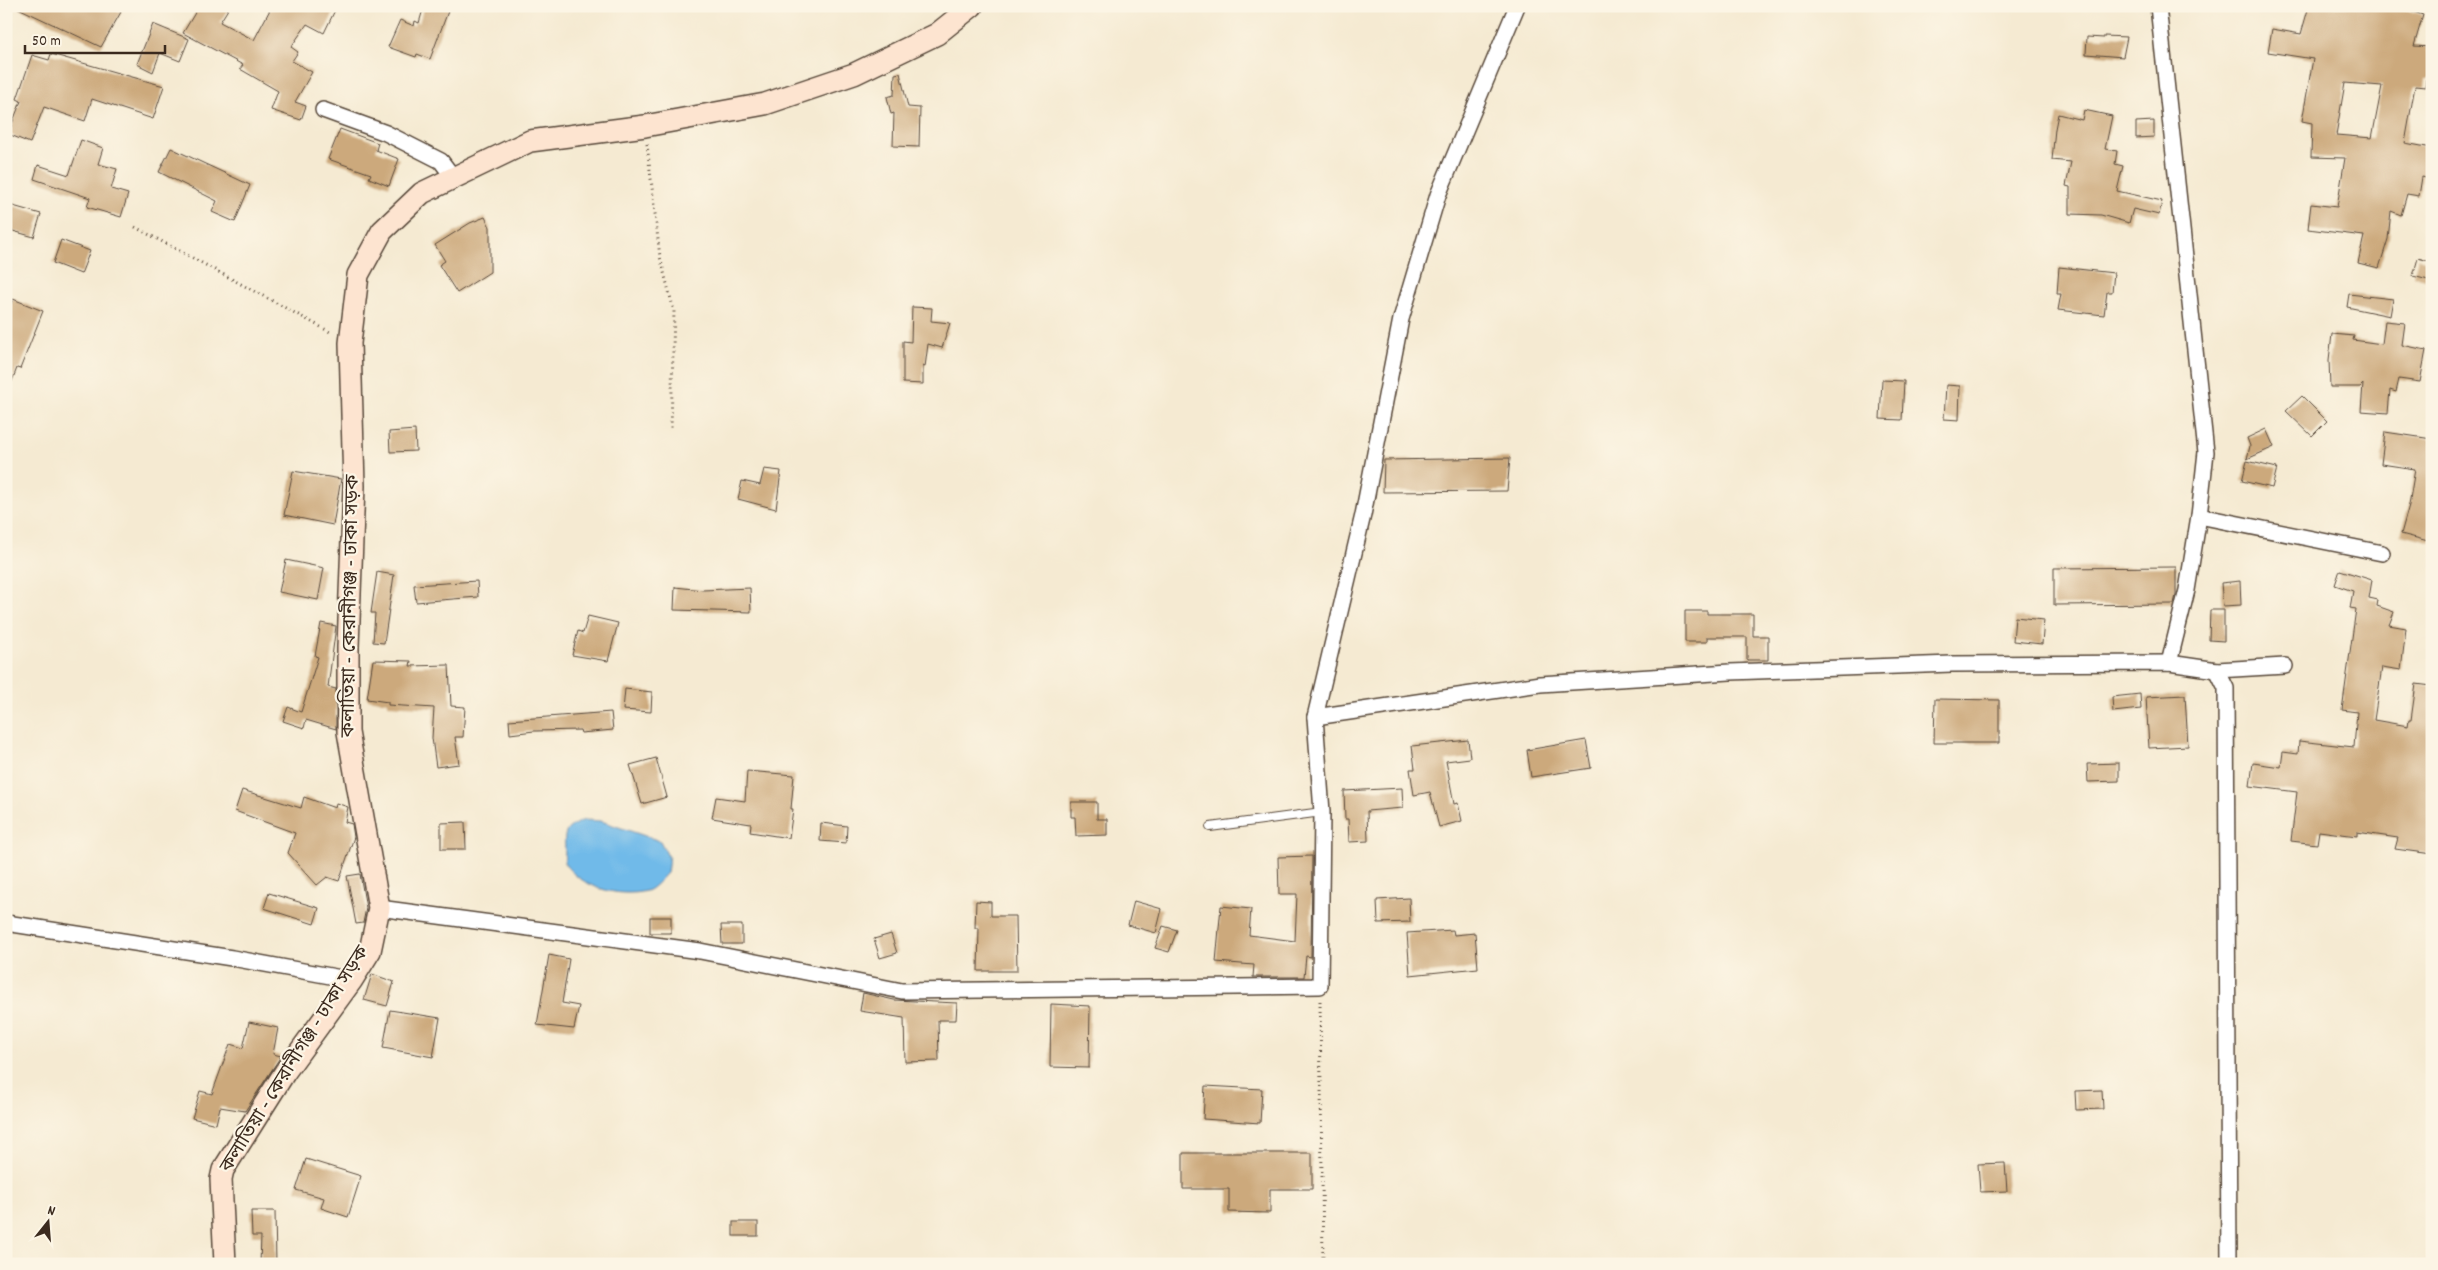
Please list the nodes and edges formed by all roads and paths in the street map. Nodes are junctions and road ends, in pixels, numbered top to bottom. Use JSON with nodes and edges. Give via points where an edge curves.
{"nodes":[{"id":1,"x":972,"y":6,"type":"edge"},
{"id":2,"x":1517,"y":6,"type":"edge"},
{"id":3,"x":2158,"y":6,"type":"edge"},
{"id":4,"x":323,"y":110,"type":"dead end"},
{"id":5,"x":645,"y":126,"type":"junction"},
{"id":6,"x":453,"y":177,"type":"junction"},
{"id":7,"x":135,"y":227,"type":"dead end"},
{"id":8,"x":350,"y":343,"type":"junction"},
{"id":9,"x":671,"y":428,"type":"dead end"},
{"id":10,"x":2199,"y":516,"type":"junction"},
{"id":11,"x":2382,"y":552,"type":"dead end"},
{"id":12,"x":2169,"y":663,"type":"junction"},
{"id":13,"x":2286,"y":666,"type":"dead end"},
{"id":14,"x":2218,"y":670,"type":"junction"},
{"id":15,"x":1316,"y":717,"type":"junction"},
{"id":16,"x":1322,"y":812,"type":"junction"},
{"id":17,"x":1210,"y":827,"type":"dead end"},
{"id":18,"x":379,"y":908,"type":"junction"},
{"id":19,"x":6,"y":922,"type":"edge"},
{"id":20,"x":352,"y":980,"type":"junction"},
{"id":21,"x":1320,"y":986,"type":"junction"},
{"id":22,"x":225,"y":1264,"type":"edge"},
{"id":23,"x":1323,"y":1264,"type":"edge"},
{"id":24,"x":2229,"y":1264,"type":"edge"}],
"edges":[{"from":1,"to":5,"type":"main road","name":"কলাতিয়া - কেরানীগঞ্জ - ঢাকা সড়ক","via":[[937,34],[854,74],[765,104]]},
{"from":2,"to":15,"type":"street","via":[[1438,195],[1402,319],[1363,514]]},
{"from":3,"to":10,"type":"street","via":[[2206,452]]},
{"from":4,"to":6,"type":"street","via":[[386,133],[441,161]]},
{"from":5,"to":6,"type":"main road","name":"কলাতিয়া - কেরানীগঞ্জ - ঢাকা সড়ক","via":[[530,141]]},
{"from":5,"to":9,"type":"path","via":[[660,257],[674,312]]},
{"from":6,"to":8,"type":"main road","name":"কলাতিয়া - কেরানীগঞ্জ - ঢাকা সড়ক","via":[[422,194],[382,232],[358,275]]},
{"from":7,"to":8,"type":"path"},
{"from":8,"to":18,"type":"main road","name":"কলাতিয়া - কেরানীগঞ্জ - ঢাকা সড়ক","via":[[354,486],[348,732]]},
{"from":10,"to":11,"type":"street"},
{"from":10,"to":12,"type":"street","via":[[2187,590]]},
{"from":12,"to":14,"type":"street"},
{"from":12,"to":15,"type":"street","via":[[1943,664],[1730,672],[1540,684]]},
{"from":13,"to":14,"type":"street"},
{"from":14,"to":24,"type":"street","via":[[2226,688]]},
{"from":15,"to":16,"type":"street"},
{"from":16,"to":17,"type":"lane"},
{"from":16,"to":21,"type":"street"},
{"from":18,"to":20,"type":"main road","name":"কলাতিয়া - কেরানীগঞ্জ - ঢাকা সড়ক","via":[[370,951]]},
{"from":18,"to":21,"type":"street","via":[[700,952],[902,991]]},
{"from":19,"to":20,"type":"street"},
{"from":20,"to":22,"type":"main road","name":"কলাতিয়া - কেরানীগঞ্জ - ঢাকা সড়ক","via":[[284,1072],[223,1170]]},
{"from":21,"to":23,"type":"path"}]}
